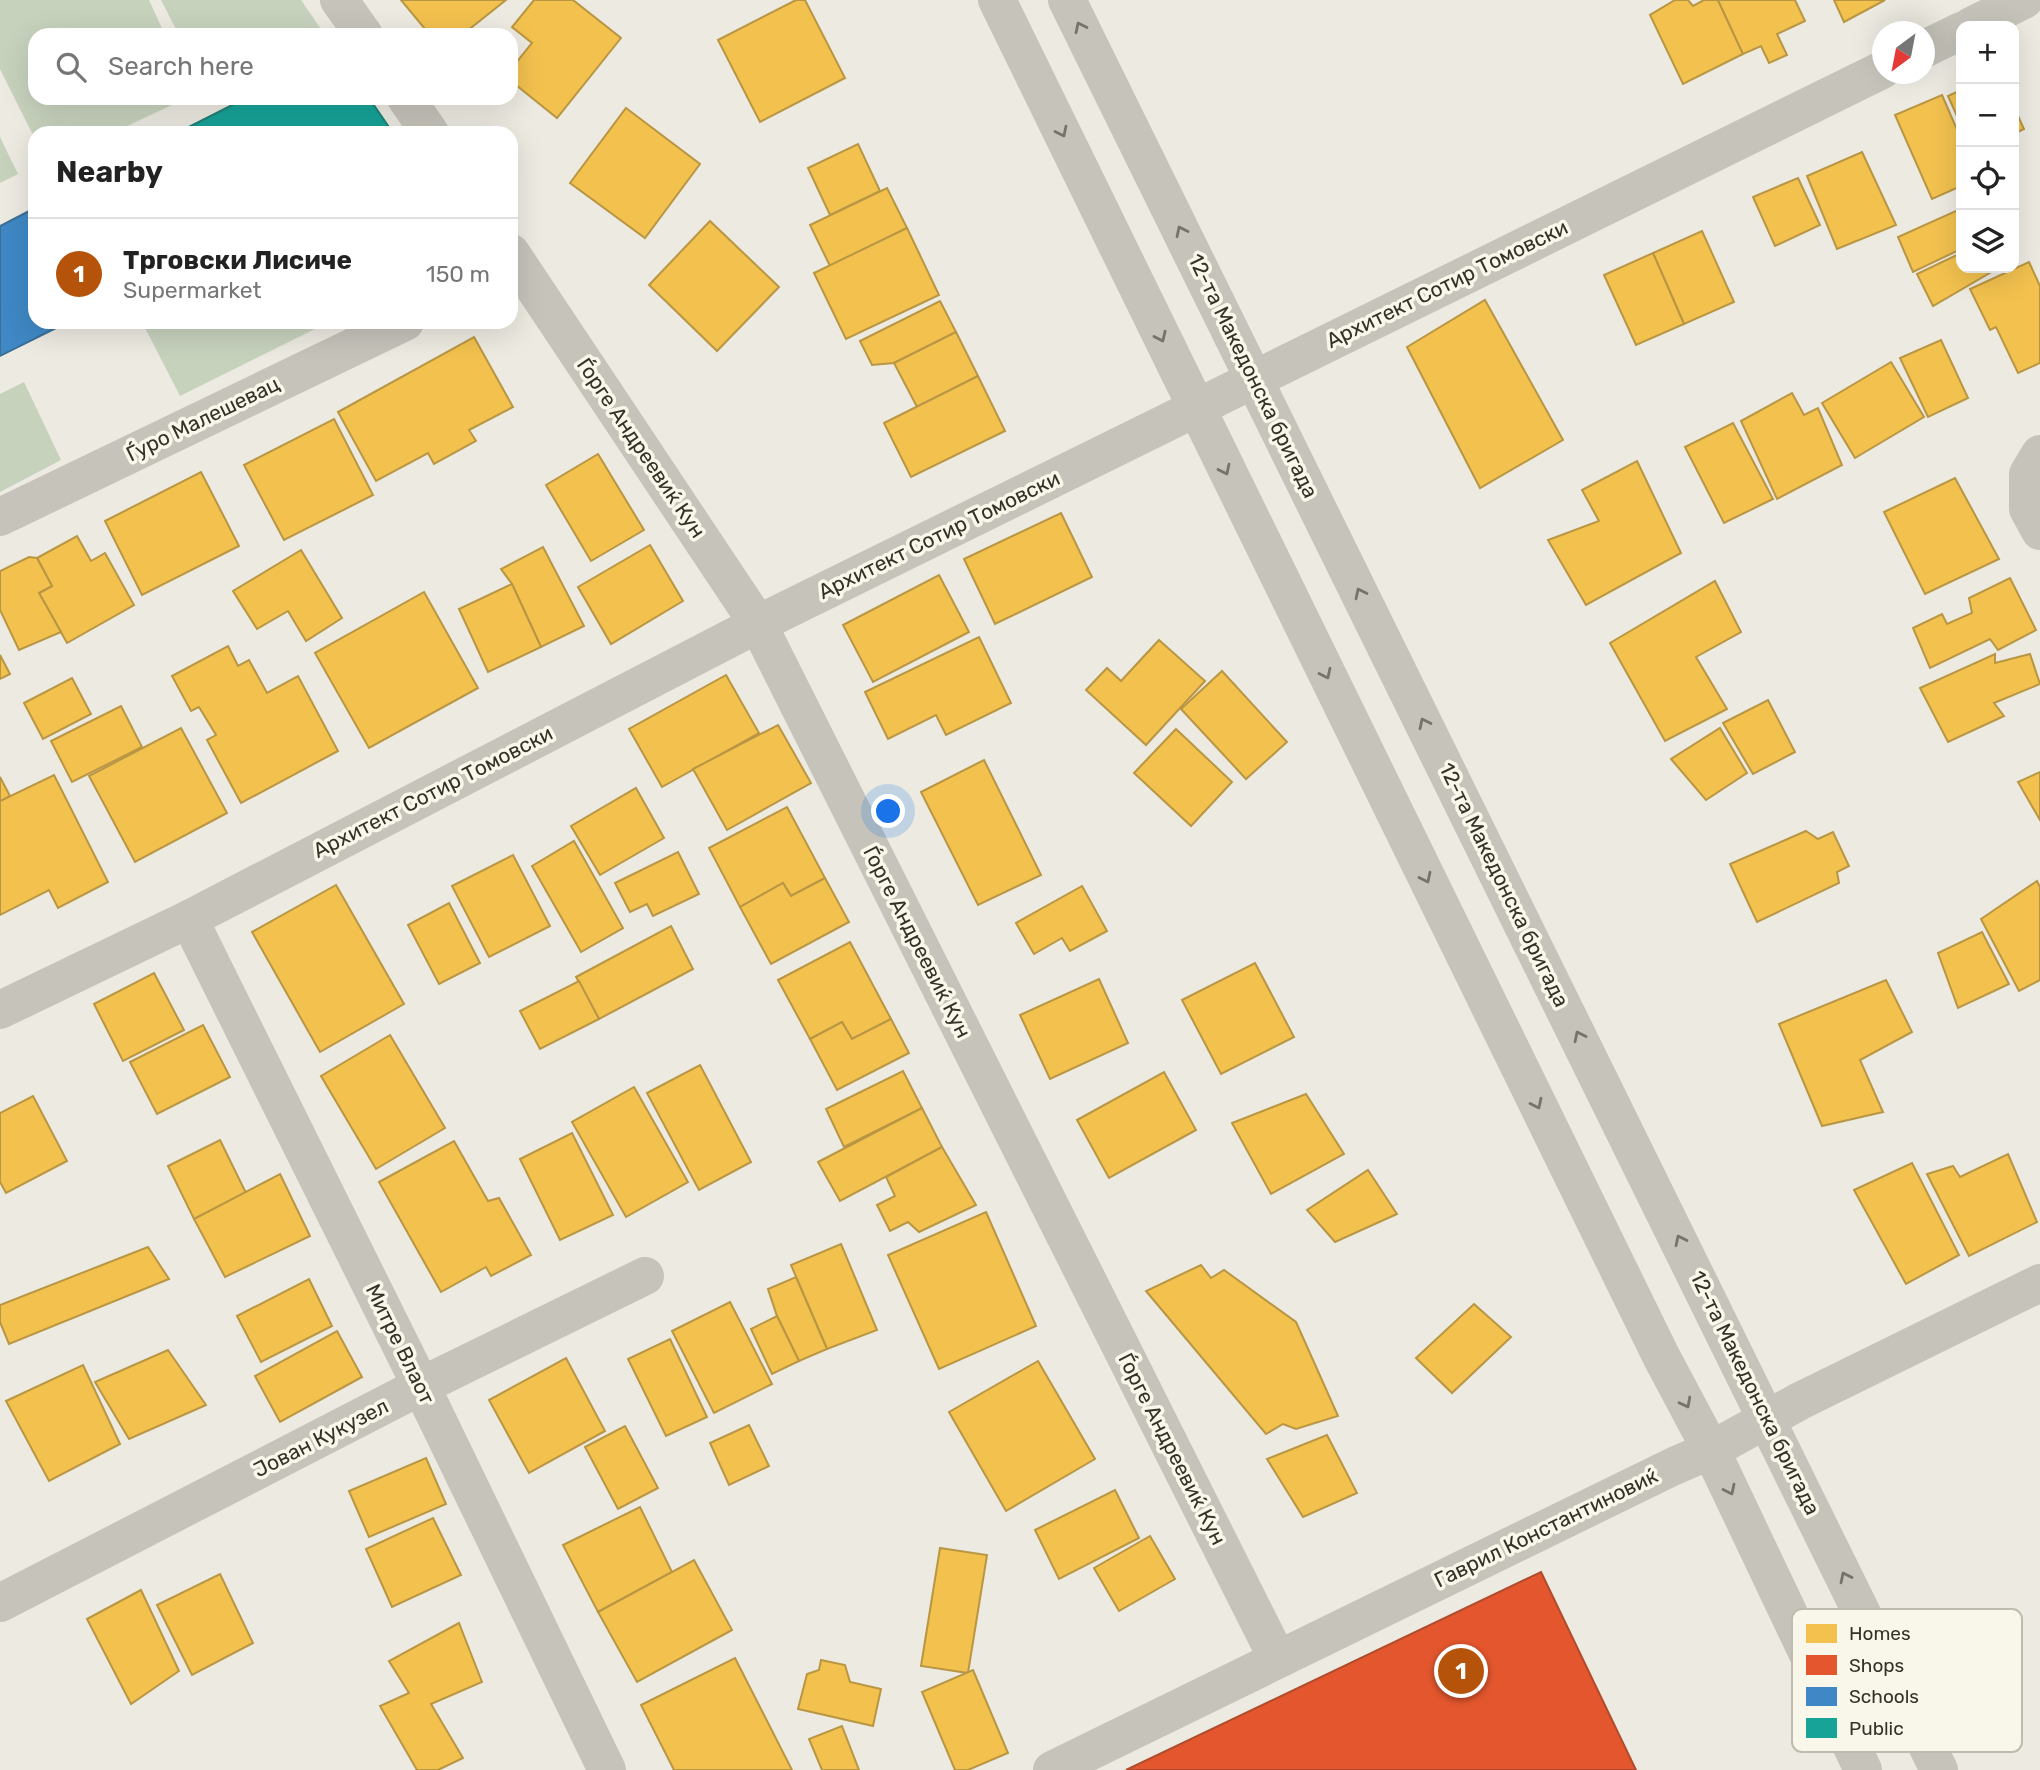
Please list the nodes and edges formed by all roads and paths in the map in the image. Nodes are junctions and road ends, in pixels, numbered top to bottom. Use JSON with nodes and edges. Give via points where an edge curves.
{"nodes":[{"id":1,"x":339,"y":0,"type":"edge"},
{"id":2,"x":997,"y":0,"type":"edge"},
{"id":3,"x":1067,"y":0,"type":"edge"},
{"id":4,"x":2024,"y":0,"type":"edge"},
{"id":5,"x":1980,"y":21,"type":"edge"},
{"id":6,"x":359,"y":28,"type":"edge"},
{"id":7,"x":1956,"y":33,"type":"edge"},
{"id":8,"x":1935,"y":44,"type":"edge"},
{"id":9,"x":1872,"y":75,"type":"edge"},
{"id":10,"x":411,"y":105,"type":"edge"},
{"id":11,"x":425,"y":126,"type":"edge"},
{"id":12,"x":518,"y":269,"type":"edge"},
{"id":13,"x":390,"y":329,"type":"edge"},
{"id":14,"x":1254,"y":380,"type":"junction"},
{"id":15,"x":1195,"y":408,"type":"junction"},
{"id":16,"x":2040,"y":454,"type":"edge"},
{"id":17,"x":0,"y":517,"type":"edge"},
{"id":18,"x":2040,"y":531,"type":"edge"},
{"id":19,"x":758,"y":624,"type":"junction"},
{"id":20,"x":189,"y":919,"type":"junction"},
{"id":21,"x":0,"y":1010,"type":"edge"},
{"id":22,"x":645,"y":1276,"type":"dead end"},
{"id":23,"x":2040,"y":1283,"type":"edge"},
{"id":24,"x":421,"y":1386,"type":"junction"},
{"id":25,"x":1768,"y":1420,"type":"junction"},
{"id":26,"x":1711,"y":1450,"type":"junction"},
{"id":27,"x":0,"y":1604,"type":"edge"},
{"id":28,"x":1860,"y":1609,"type":"edge"},
{"id":29,"x":1792,"y":1621,"type":"edge"},
{"id":30,"x":1277,"y":1658,"type":"junction"},
{"id":31,"x":1854,"y":1752,"type":"edge"},
{"id":32,"x":1930,"y":1752,"type":"edge"},
{"id":33,"x":607,"y":1770,"type":"edge"},
{"id":34,"x":1052,"y":1770,"type":"edge"},
{"id":35,"x":1863,"y":1770,"type":"edge"},
{"id":36,"x":1939,"y":1770,"type":"edge"}],
"edges":[{"from":1,"to":6,"type":"street"},
{"from":2,"to":15,"type":"street","one_way":true},
{"from":14,"to":3,"type":"street","name":"12-та Македонска бригада","one_way":true},
{"from":4,"to":5,"type":"street"},
{"from":7,"to":8,"type":"street"},
{"from":9,"to":14,"type":"street","name":"Архитект Сотир Томовски"},
{"from":10,"to":11,"type":"street"},
{"from":12,"to":19,"type":"street","name":"Ѓорге Андреевиќ Кун"},
{"from":13,"to":17,"type":"street","name":"Ѓуро Малешевац"},
{"from":14,"to":15,"type":"street","name":"Архитект Сотир Томовски"},
{"from":25,"to":14,"type":"street","name":"12-та Македонска бригада","one_way":true},
{"from":15,"to":19,"type":"street","name":"Архитект Сотир Томовски"},
{"from":15,"to":26,"type":"street","one_way":true},
{"from":16,"to":18,"type":"street","via":[[2028,474],[2028,509]]},
{"from":19,"to":20,"type":"street","name":"Архитект Сотир Томовски"},
{"from":19,"to":30,"type":"street","name":"Ѓорге Андреевиќ Кун"},
{"from":20,"to":21,"type":"street","name":"Архитект Сотир Томовски"},
{"from":20,"to":24,"type":"street","name":"Митре Влаот"},
{"from":22,"to":24,"type":"street","name":"Јован Кукузел"},
{"from":23,"to":25,"type":"street","name":"Гаврил Константиновиќ"},
{"from":24,"to":27,"type":"street","name":"Јован Кукузел"},
{"from":24,"to":33,"type":"street","name":"Митре Влаот"},
{"from":25,"to":26,"type":"street","name":"Гаврил Константиновиќ"},
{"from":28,"to":25,"type":"street","name":"12-та Македонска бригада","one_way":true},
{"from":26,"to":29,"type":"street","one_way":true},
{"from":26,"to":30,"type":"street","name":"Гаврил Константиновиќ"},
{"from":30,"to":34,"type":"street","name":"Гаврил Константиновиќ"},
{"from":31,"to":35,"type":"street","one_way":true},
{"from":36,"to":32,"type":"street","name":"12-та Македонска бригада","one_way":true}]}
